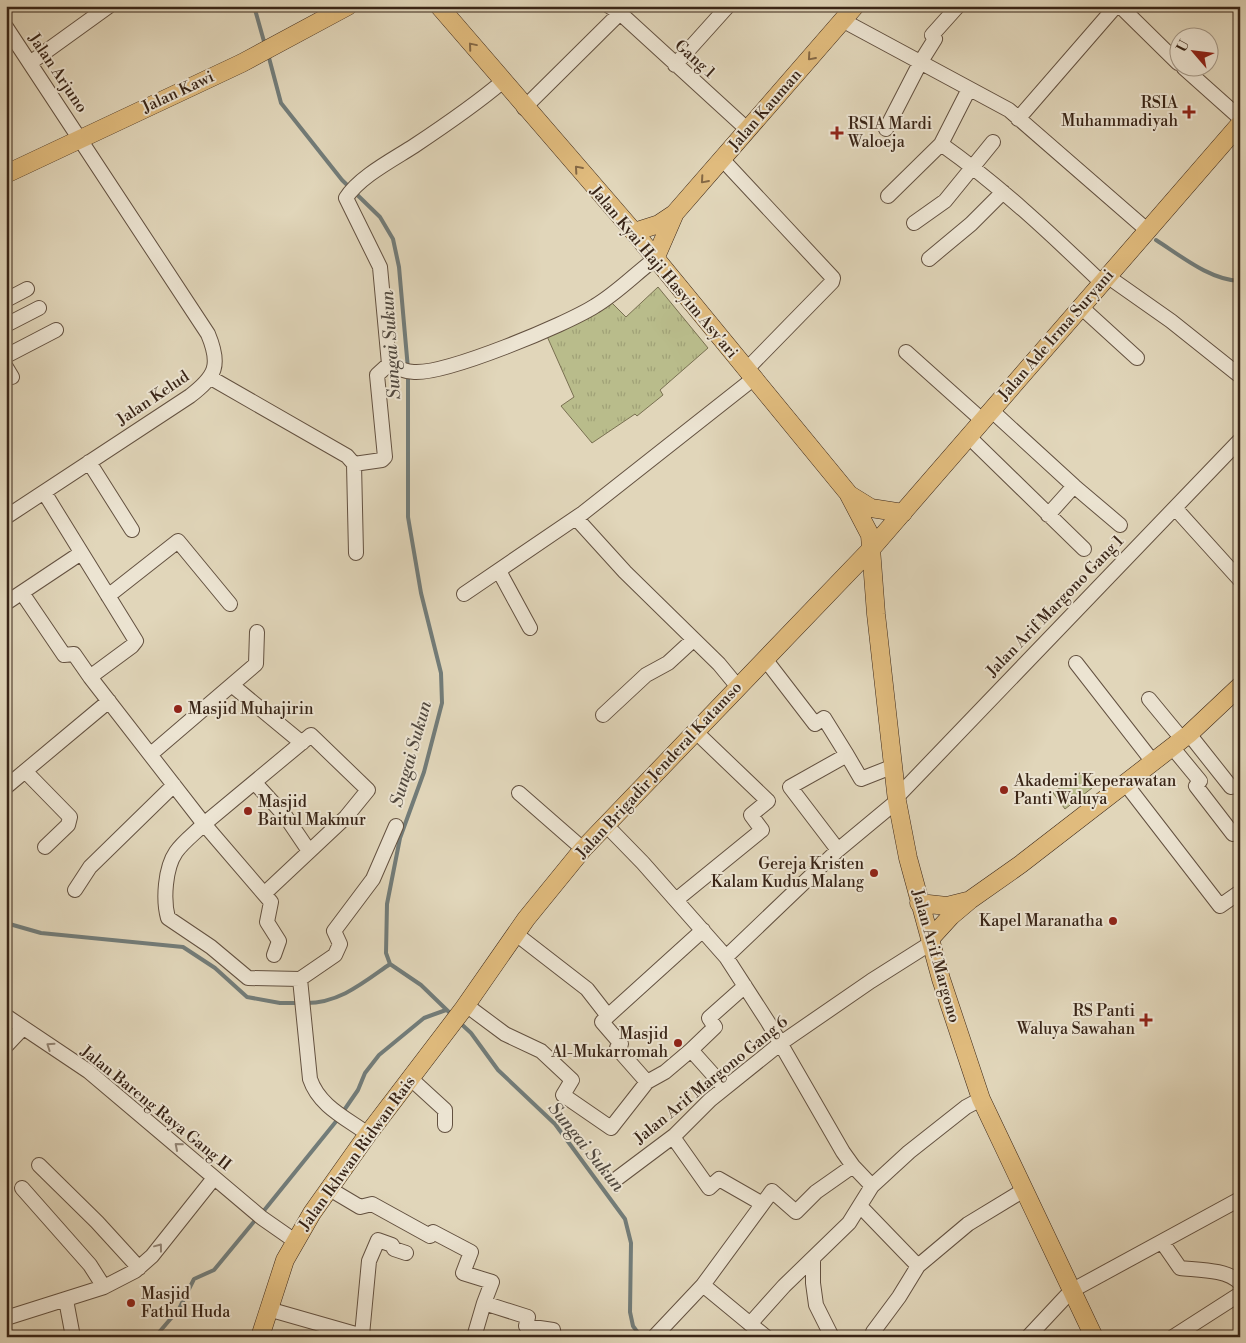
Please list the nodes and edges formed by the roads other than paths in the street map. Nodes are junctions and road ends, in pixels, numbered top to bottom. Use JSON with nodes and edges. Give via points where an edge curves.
{"nodes":[{"id":1,"x":110,"y":6,"type":"edge"},
{"id":2,"x":348,"y":6,"type":"edge"},
{"id":3,"x":439,"y":6,"type":"edge"},
{"id":4,"x":728,"y":6,"type":"edge"},
{"id":5,"x":855,"y":6,"type":"edge"},
{"id":6,"x":958,"y":6,"type":"edge"},
{"id":7,"x":1116,"y":6,"type":"edge"},
{"id":8,"x":1120,"y":6,"type":"edge"},
{"id":9,"x":615,"y":10,"type":"edge"},
{"id":10,"x":842,"y":20,"type":"junction"},
{"id":11,"x":6,"y":28,"type":"edge"},
{"id":12,"x":1168,"y":52,"type":"edge"},
{"id":13,"x":30,"y":63,"type":"junction"},
{"id":14,"x":920,"y":63,"type":"junction"},
{"id":15,"x":675,"y":65,"type":"junction"},
{"id":16,"x":1195,"y":78,"type":"edge"},
{"id":17,"x":502,"y":82,"type":"junction"},
{"id":18,"x":969,"y":89,"type":"junction"},
{"id":19,"x":524,"y":108,"type":"junction"},
{"id":20,"x":1018,"y":118,"type":"junction"},
{"id":21,"x":1240,"y":118,"type":"edge"},
{"id":22,"x":1240,"y":124,"type":"edge"},
{"id":23,"x":886,"y":129,"type":"dead end"},
{"id":24,"x":748,"y":130,"type":"junction"},
{"id":25,"x":81,"y":138,"type":"junction"},
{"id":26,"x":993,"y":142,"type":"dead end"},
{"id":27,"x":941,"y":144,"type":"junction"},
{"id":28,"x":722,"y":159,"type":"junction"},
{"id":29,"x":973,"y":167,"type":"junction"},
{"id":30,"x":6,"y":174,"type":"edge"},
{"id":31,"x":1003,"y":192,"type":"junction"},
{"id":32,"x":888,"y":196,"type":"dead end"},
{"id":33,"x":675,"y":213,"type":"junction"},
{"id":34,"x":914,"y":223,"type":"dead end"},
{"id":35,"x":1147,"y":230,"type":"junction"},
{"id":36,"x":634,"y":232,"type":"junction"},
{"id":37,"x":655,"y":259,"type":"junction"},
{"id":38,"x":929,"y":259,"type":"dead end"},
{"id":39,"x":1105,"y":279,"type":"junction"},
{"id":40,"x":27,"y":289,"type":"dead end"},
{"id":41,"x":6,"y":300,"type":"edge"},
{"id":42,"x":1081,"y":307,"type":"junction"},
{"id":43,"x":39,"y":308,"type":"dead end"},
{"id":44,"x":6,"y":324,"type":"edge"},
{"id":45,"x":56,"y":330,"type":"dead end"},
{"id":46,"x":906,"y":352,"type":"dead end"},
{"id":47,"x":6,"y":356,"type":"edge"},
{"id":48,"x":1137,"y":358,"type":"dead end"},
{"id":49,"x":394,"y":367,"type":"junction"},
{"id":50,"x":1238,"y":372,"type":"edge"},
{"id":51,"x":750,"y":375,"type":"junction"},
{"id":52,"x":210,"y":378,"type":"junction"},
{"id":53,"x":986,"y":415,"type":"junction"},
{"id":54,"x":968,"y":436,"type":"junction"},
{"id":55,"x":1240,"y":440,"type":"edge"},
{"id":56,"x":89,"y":462,"type":"junction"},
{"id":57,"x":354,"y":464,"type":"junction"},
{"id":58,"x":1074,"y":486,"type":"junction"},
{"id":59,"x":44,"y":492,"type":"junction"},
{"id":60,"x":848,"y":494,"type":"junction"},
{"id":61,"x":1175,"y":508,"type":"junction"},
{"id":62,"x":903,"y":513,"type":"junction"},
{"id":63,"x":1048,"y":515,"type":"junction"},
{"id":64,"x":580,"y":516,"type":"junction"},
{"id":65,"x":6,"y":517,"type":"edge"},
{"id":66,"x":1120,"y":525,"type":"dead end"},
{"id":67,"x":132,"y":530,"type":"dead end"},
{"id":68,"x":872,"y":548,"type":"junction"},
{"id":69,"x":1084,"y":549,"type":"dead end"},
{"id":70,"x":81,"y":553,"type":"junction"},
{"id":71,"x":356,"y":553,"type":"dead end"},
{"id":72,"x":499,"y":571,"type":"junction"},
{"id":73,"x":1240,"y":580,"type":"edge"},
{"id":74,"x":22,"y":593,"type":"junction"},
{"id":75,"x":464,"y":594,"type":"dead end"},
{"id":76,"x":108,"y":596,"type":"junction"},
{"id":77,"x":6,"y":603,"type":"edge"},
{"id":78,"x":230,"y":604,"type":"dead end"},
{"id":79,"x":530,"y":628,"type":"dead end"},
{"id":80,"x":257,"y":632,"type":"dead end"},
{"id":81,"x":693,"y":640,"type":"junction"},
{"id":82,"x":765,"y":658,"type":"junction"},
{"id":83,"x":1076,"y":663,"type":"dead end"},
{"id":84,"x":90,"y":677,"type":"junction"},
{"id":85,"x":233,"y":686,"type":"junction"},
{"id":86,"x":1240,"y":686,"type":"edge"},
{"id":87,"x":738,"y":687,"type":"junction"},
{"id":88,"x":1149,"y":699,"type":"dead end"},
{"id":89,"x":109,"y":701,"type":"junction"},
{"id":90,"x":603,"y":715,"type":"dead end"},
{"id":91,"x":696,"y":732,"type":"junction"},
{"id":92,"x":1181,"y":740,"type":"junction"},
{"id":93,"x":302,"y":742,"type":"junction"},
{"id":94,"x":151,"y":754,"type":"junction"},
{"id":95,"x":847,"y":755,"type":"junction"},
{"id":96,"x":1153,"y":762,"type":"junction"},
{"id":97,"x":894,"y":766,"type":"junction"},
{"id":98,"x":25,"y":771,"type":"junction"},
{"id":99,"x":8,"y":783,"type":"edge"},
{"id":100,"x":255,"y":783,"type":"junction"},
{"id":101,"x":1125,"y":783,"type":"junction"},
{"id":102,"x":174,"y":784,"type":"junction"},
{"id":103,"x":1231,"y":787,"type":"dead end"},
{"id":104,"x":519,"y":792,"type":"dead end"},
{"id":105,"x":897,"y":799,"type":"junction"},
{"id":106,"x":204,"y":824,"type":"junction"},
{"id":107,"x":606,"y":825,"type":"junction"},
{"id":108,"x":396,"y":826,"type":"dead end"},
{"id":109,"x":1233,"y":834,"type":"dead end"},
{"id":110,"x":45,"y":847,"type":"dead end"},
{"id":111,"x":583,"y":849,"type":"junction"},
{"id":112,"x":838,"y":850,"type":"junction"},
{"id":113,"x":309,"y":851,"type":"junction"},
{"id":114,"x":75,"y":890,"type":"dead end"},
{"id":115,"x":1240,"y":892,"type":"edge"},
{"id":116,"x":265,"y":893,"type":"junction"},
{"id":117,"x":676,"y":900,"type":"junction"},
{"id":118,"x":970,"y":900,"type":"junction"},
{"id":119,"x":919,"y":903,"type":"junction"},
{"id":120,"x":703,"y":930,"type":"junction"},
{"id":121,"x":516,"y":934,"type":"junction"},
{"id":122,"x":930,"y":941,"type":"junction"},
{"id":123,"x":274,"y":955,"type":"dead end"},
{"id":124,"x":726,"y":957,"type":"junction"},
{"id":125,"x":300,"y":979,"type":"junction"},
{"id":126,"x":745,"y":986,"type":"junction"},
{"id":127,"x":465,"y":1006,"type":"junction"},
{"id":128,"x":6,"y":1016,"type":"edge"},
{"id":129,"x":608,"y":1016,"type":"junction"},
{"id":130,"x":23,"y":1028,"type":"junction"},
{"id":131,"x":781,"y":1043,"type":"junction"},
{"id":132,"x":6,"y":1046,"type":"edge"},
{"id":133,"x":691,"y":1050,"type":"junction"},
{"id":134,"x":412,"y":1076,"type":"junction"},
{"id":135,"x":647,"y":1082,"type":"junction"},
{"id":136,"x":725,"y":1088,"type":"junction"},
{"id":137,"x":981,"y":1099,"type":"junction"},
{"id":138,"x":445,"y":1125,"type":"dead end"},
{"id":139,"x":368,"y":1134,"type":"junction"},
{"id":140,"x":673,"y":1137,"type":"junction"},
{"id":141,"x":39,"y":1165,"type":"dead end"},
{"id":142,"x":853,"y":1166,"type":"junction"},
{"id":143,"x":214,"y":1178,"type":"junction"},
{"id":144,"x":615,"y":1180,"type":"dead end"},
{"id":145,"x":872,"y":1186,"type":"junction"},
{"id":146,"x":22,"y":1188,"type":"dead end"},
{"id":147,"x":328,"y":1188,"type":"junction"},
{"id":148,"x":1024,"y":1190,"type":"junction"},
{"id":149,"x":1240,"y":1199,"type":"edge"},
{"id":150,"x":761,"y":1203,"type":"junction"},
{"id":151,"x":861,"y":1207,"type":"junction"},
{"id":152,"x":295,"y":1241,"type":"junction"},
{"id":153,"x":1162,"y":1242,"type":"junction"},
{"id":154,"x":406,"y":1253,"type":"dead end"},
{"id":155,"x":814,"y":1260,"type":"junction"},
{"id":156,"x":918,"y":1266,"type":"junction"},
{"id":157,"x":139,"y":1268,"type":"junction"},
{"id":158,"x":1240,"y":1283,"type":"edge"},
{"id":159,"x":703,"y":1285,"type":"junction"},
{"id":160,"x":104,"y":1287,"type":"junction"},
{"id":161,"x":1071,"y":1291,"type":"junction"},
{"id":162,"x":1240,"y":1294,"type":"edge"},
{"id":163,"x":66,"y":1300,"type":"junction"},
{"id":164,"x":484,"y":1303,"type":"junction"},
{"id":165,"x":268,"y":1309,"type":"junction"},
{"id":166,"x":6,"y":1318,"type":"edge"},
{"id":167,"x":750,"y":1324,"type":"junction"},
{"id":168,"x":873,"y":1332,"type":"dead end"},
{"id":169,"x":364,"y":1336,"type":"edge"},
{"id":170,"x":74,"y":1337,"type":"edge"},
{"id":171,"x":260,"y":1337,"type":"edge"},
{"id":172,"x":474,"y":1337,"type":"edge"},
{"id":173,"x":554,"y":1337,"type":"edge"},
{"id":174,"x":654,"y":1337,"type":"edge"},
{"id":175,"x":766,"y":1337,"type":"edge"},
{"id":176,"x":832,"y":1337,"type":"edge"},
{"id":177,"x":1028,"y":1337,"type":"edge"},
{"id":178,"x":1094,"y":1337,"type":"edge"},
{"id":179,"x":1173,"y":1337,"type":"edge"}],
"edges":[{"from":1,"to":13,"type":"street"},
{"from":2,"to":25,"type":"main road","name":"Jalan Kawi","via":[[242,63]]},
{"from":17,"to":3,"type":"main road","name":"Jalan Kyai Haji Hasyim Asy'ari","one_way":true},
{"from":4,"to":15,"type":"street"},
{"from":5,"to":10,"type":"main road","name":"Jalan Kauman"},
{"from":6,"to":14,"type":"street","via":[[932,35],[935,39]]},
{"from":7,"to":20,"type":"street"},
{"from":8,"to":12,"type":"street"},
{"from":9,"to":15,"type":"street","name":"Gang 1"},
{"from":9,"to":19,"type":"street"},
{"from":10,"to":14,"type":"street"},
{"from":10,"to":24,"type":"main road","name":"Jalan Kauman","one_way":true},
{"from":11,"to":13,"type":"street","name":"Jalan Arjuno"},
{"from":13,"to":25,"type":"street","name":"Jalan Arjuno"},
{"from":14,"to":18,"type":"street"},
{"from":14,"to":23,"type":"street"},
{"from":15,"to":24,"type":"street","name":"Gang 1"},
{"from":16,"to":21,"type":"street"},
{"from":17,"to":19,"type":"main road","name":"Jalan Kyai Haji Hasyim Asy'ari"},
{"from":17,"to":49,"type":"street","via":[[353,190],[347,201],[380,267]]},
{"from":18,"to":20,"type":"street"},
{"from":18,"to":27,"type":"street"},
{"from":36,"to":19,"type":"main road","name":"Jalan Kyai Haji Hasyim Asy'ari","one_way":true},
{"from":20,"to":35,"type":"street"},
{"from":22,"to":35,"type":"main road","name":"Jalan Ade Irma Suryani"},
{"from":24,"to":28,"type":"main road","name":"Jalan Kauman"},
{"from":25,"to":30,"type":"main road","name":"Jalan Kawi"},
{"from":25,"to":52,"type":"street","name":"Jalan Kelud","via":[[208,334],[215,355]]},
{"from":26,"to":29,"type":"street"},
{"from":27,"to":29,"type":"street"},
{"from":27,"to":32,"type":"street"},
{"from":28,"to":33,"type":"main road","name":"Jalan Kauman","one_way":true},
{"from":28,"to":51,"type":"street","via":[[833,278]]},
{"from":29,"to":31,"type":"street"},
{"from":29,"to":34,"type":"street","via":[[945,201]]},
{"from":31,"to":38,"type":"street"},
{"from":31,"to":39,"type":"street"},
{"from":33,"to":36,"type":"main road","name":"Jalan Kauman","via":[[659,224]]},
{"from":33,"to":37,"type":"main road","name":"Jalan Kauman"},
{"from":35,"to":39,"type":"main road","name":"Jalan Ade Irma Suryani"},
{"from":36,"to":37,"type":"main road","name":"Jalan Kyai Haji Hasyim Asy'ari"},
{"from":37,"to":49,"type":"street","via":[[607,298],[575,318],[436,369],[415,372]]},
{"from":37,"to":51,"type":"main road","name":"Jalan Kyai Haji Hasyim Asy'ari"},
{"from":39,"to":42,"type":"main road","name":"Jalan Ade Irma Suryani"},
{"from":39,"to":50,"type":"street","via":[[1171,321]]},
{"from":40,"to":41,"type":"street"},
{"from":42,"to":48,"type":"street"},
{"from":42,"to":53,"type":"main road","name":"Jalan Ade Irma Suryani"},
{"from":43,"to":44,"type":"street"},
{"from":45,"to":47,"type":"street"},
{"from":46,"to":53,"type":"street"},
{"from":49,"to":57,"type":"street","via":[[377,375],[385,458]]},
{"from":51,"to":60,"type":"main road","name":"Jalan Kyai Haji Hasyim Asy'ari"},
{"from":51,"to":64,"type":"street"},
{"from":52,"to":56,"type":"street","name":"Jalan Kelud","via":[[190,396]]},
{"from":52,"to":57,"type":"street","via":[[347,456]]},
{"from":53,"to":54,"type":"main road","name":"Jalan Ade Irma Suryani"},
{"from":53,"to":58,"type":"street"},
{"from":54,"to":62,"type":"main road","name":"Jalan Ade Irma Suryani"},
{"from":54,"to":63,"type":"street"},
{"from":55,"to":61,"type":"street","name":"Jalan Arif Margono Gang 1"},
{"from":56,"to":59,"type":"street","name":"Jalan Kelud"},
{"from":56,"to":67,"type":"street"},
{"from":57,"to":71,"type":"street"},
{"from":58,"to":63,"type":"street"},
{"from":58,"to":66,"type":"street"},
{"from":59,"to":65,"type":"street","name":"Jalan Kelud"},
{"from":59,"to":70,"type":"street"},
{"from":60,"to":62,"type":"main road","via":[[871,508]]},
{"from":60,"to":68,"type":"main road","name":"Jalan Kyai Haji Hasyim Asy'ari","via":[[870,535]]},
{"from":61,"to":73,"type":"street"},
{"from":61,"to":105,"type":"street","name":"Jalan Arif Margono Gang 1"},
{"from":62,"to":68,"type":"main road","name":"Jalan Ade Irma Suryani"},
{"from":63,"to":69,"type":"street"},
{"from":64,"to":72,"type":"street"},
{"from":64,"to":81,"type":"street"},
{"from":68,"to":82,"type":"main road","name":"Jalan Brigadir Jenderal Katamso"},
{"from":68,"to":97,"type":"main road","name":"Jalan Arif Margono","via":[[876,614]]},
{"from":70,"to":74,"type":"street"},
{"from":70,"to":76,"type":"street"},
{"from":72,"to":75,"type":"street"},
{"from":72,"to":79,"type":"street"},
{"from":74,"to":77,"type":"street"},
{"from":74,"to":84,"type":"street","via":[[64,654],[74,654]]},
{"from":76,"to":78,"type":"street","via":[[178,541]]},
{"from":76,"to":84,"type":"street","via":[[136,641]]},
{"from":80,"to":85,"type":"street","via":[[256,664]]},
{"from":81,"to":87,"type":"street"},
{"from":81,"to":90,"type":"street","via":[[668,663],[646,675]]},
{"from":82,"to":87,"type":"main road","name":"Jalan Brigadir Jenderal Katamso"},
{"from":82,"to":95,"type":"street","via":[[816,724],[824,718]]},
{"from":83,"to":96,"type":"street"},
{"from":84,"to":89,"type":"street"},
{"from":85,"to":93,"type":"street"},
{"from":85,"to":94,"type":"street"},
{"from":86,"to":92,"type":"main road"},
{"from":87,"to":91,"type":"main road","name":"Jalan Brigadir Jenderal Katamso"},
{"from":88,"to":92,"type":"street"},
{"from":89,"to":94,"type":"street"},
{"from":89,"to":98,"type":"street"},
{"from":91,"to":107,"type":"main road","name":"Jalan Brigadir Jenderal Katamso"},
{"from":91,"to":117,"type":"street","via":[[768,801],[751,815],[762,830]]},
{"from":92,"to":96,"type":"main road"},
{"from":92,"to":103,"type":"street"},
{"from":92,"to":109,"type":"street","via":[[1200,781],[1196,786]]},
{"from":93,"to":100,"type":"street"},
{"from":93,"to":113,"type":"street","via":[[311,735],[368,790],[346,817]]},
{"from":94,"to":102,"type":"street"},
{"from":95,"to":97,"type":"street","via":[[860,778]]},
{"from":95,"to":112,"type":"street","via":[[790,787]]},
{"from":96,"to":101,"type":"main road"},
{"from":97,"to":105,"type":"main road","name":"Jalan Arif Margono"},
{"from":98,"to":99,"type":"street"},
{"from":98,"to":110,"type":"street","via":[[70,817],[68,825]]},
{"from":100,"to":106,"type":"street"},
{"from":100,"to":113,"type":"street","via":[[286,817]]},
{"from":101,"to":115,"type":"street","via":[[1220,906]]},
{"from":101,"to":118,"type":"main road"},
{"from":102,"to":106,"type":"street"},
{"from":102,"to":114,"type":"street","via":[[90,867]]},
{"from":104,"to":111,"type":"street"},
{"from":105,"to":112,"type":"street","name":"Jalan Arif Margono Gang 1"},
{"from":105,"to":119,"type":"main road","name":"Jalan Arif Margono"},
{"from":106,"to":116,"type":"street"},
{"from":106,"to":125,"type":"street","via":[[176,852],[172,861],[165,902],[168,918],[211,947],[248,978]]},
{"from":107,"to":111,"type":"main road","name":"Jalan Brigadir Jenderal Katamso"},
{"from":107,"to":117,"type":"street"},
{"from":108,"to":125,"type":"street","via":[[373,879],[334,931],[340,944],[335,955]]},
{"from":111,"to":121,"type":"main road","name":"Jalan Brigadir Jenderal Katamso"},
{"from":112,"to":124,"type":"street","name":"Jalan Arif Margono Gang 1"},
{"from":113,"to":116,"type":"street"},
{"from":116,"to":123,"type":"street","via":[[271,902],[267,922],[279,941]]},
{"from":117,"to":120,"type":"street"},
{"from":118,"to":119,"type":"main road","via":[[947,906]]},
{"from":118,"to":122,"type":"main road"},
{"from":119,"to":122,"type":"main road","name":"Jalan Arif Margono"},
{"from":120,"to":124,"type":"street"},
{"from":120,"to":129,"type":"street"},
{"from":121,"to":127,"type":"main road","name":"Jalan Brigadir Jenderal Katamso"},
{"from":121,"to":129,"type":"street","via":[[587,988]]},
{"from":122,"to":131,"type":"street","name":"Jalan Arif Margono Gang 6"},
{"from":122,"to":137,"type":"main road","name":"Jalan Arif Margono"},
{"from":124,"to":126,"type":"street"},
{"from":125,"to":139,"type":"street","via":[[310,1079],[314,1090],[340,1115]]},
{"from":126,"to":131,"type":"street"},
{"from":126,"to":133,"type":"street","via":[[709,1018],[715,1026]]},
{"from":127,"to":134,"type":"main road","name":"Jalan Ikhwan Ridwan Rais"},
{"from":127,"to":135,"type":"street","via":[[505,1034],[541,1051],[572,1080],[563,1094],[611,1128]]},
{"from":128,"to":130,"type":"street","name":"Jalan Bareng Raya Gang II"},
{"from":129,"to":135,"type":"street","via":[[602,1022],[621,1044],[617,1048]]},
{"from":130,"to":132,"type":"street"},
{"from":143,"to":130,"type":"street","name":"Jalan Bareng Raya Gang II","one_way":true,"via":[[88,1071]]},
{"from":131,"to":136,"type":"street","name":"Jalan Arif Margono Gang 6"},
{"from":131,"to":142,"type":"street"},
{"from":133,"to":135,"type":"street"},
{"from":133,"to":136,"type":"street"},
{"from":134,"to":138,"type":"street","via":[[445,1110]]},
{"from":134,"to":139,"type":"main road","name":"Jalan Ikhwan Ridwan Rais"},
{"from":136,"to":140,"type":"street","name":"Jalan Arif Margono Gang 6"},
{"from":137,"to":145,"type":"street","via":[[958,1112]]},
{"from":137,"to":148,"type":"main road","name":"Jalan Arif Margono"},
{"from":139,"to":147,"type":"main road","name":"Jalan Ikhwan Ridwan Rais"},
{"from":140,"to":144,"type":"street","name":"Jalan Arif Margono Gang 6"},
{"from":140,"to":150,"type":"street","via":[[709,1188],[719,1179]]},
{"from":141,"to":157,"type":"street"},
{"from":142,"to":145,"type":"street"},
{"from":142,"to":150,"type":"street","via":[[816,1192],[796,1212],[772,1191]]},
{"from":143,"to":152,"type":"street","name":"Jalan Bareng Raya Gang II"},
{"from":157,"to":143,"type":"street","one_way":true},
{"from":145,"to":151,"type":"street"},
{"from":146,"to":160,"type":"street","via":[[90,1265]]},
{"from":147,"to":152,"type":"main road","name":"Jalan Ikhwan Ridwan Rais"},
{"from":147,"to":164,"type":"street","via":[[360,1207],[372,1204],[430,1236],[432,1232],[471,1252],[464,1273],[492,1282]]},
{"from":148,"to":156,"type":"street","via":[[968,1224]]},
{"from":148,"to":161,"type":"main road","name":"Jalan Arif Margono"},
{"from":149,"to":153,"type":"street"},
{"from":150,"to":159,"type":"street"},
{"from":151,"to":155,"type":"street"},
{"from":151,"to":156,"type":"street"},
{"from":152,"to":165,"type":"main road","name":"Jalan Ikhwan Ridwan Rais"},
{"from":153,"to":158,"type":"street","via":[[1180,1268],[1217,1273]]},
{"from":153,"to":161,"type":"street"},
{"from":154,"to":169,"type":"street","via":[[378,1240],[369,1261]]},
{"from":155,"to":167,"type":"street","via":[[784,1286]]},
{"from":155,"to":176,"type":"street","via":[[816,1305]]},
{"from":156,"to":168,"type":"street","via":[[900,1297]]},
{"from":157,"to":160,"type":"street"},
{"from":159,"to":167,"type":"street"},
{"from":159,"to":174,"type":"street"},
{"from":160,"to":163,"type":"street"},
{"from":161,"to":177,"type":"street"},
{"from":161,"to":178,"type":"main road","name":"Jalan Arif Margono"},
{"from":162,"to":179,"type":"street"},
{"from":163,"to":166,"type":"street"},
{"from":163,"to":170,"type":"street"},
{"from":164,"to":172,"type":"street"},
{"from":164,"to":173,"type":"street","via":[[528,1317],[526,1326],[553,1330]]},
{"from":165,"to":169,"type":"street"},
{"from":165,"to":171,"type":"main road","name":"Jalan Ikhwan Ridwan Rais"},
{"from":167,"to":175,"type":"street"}]}
